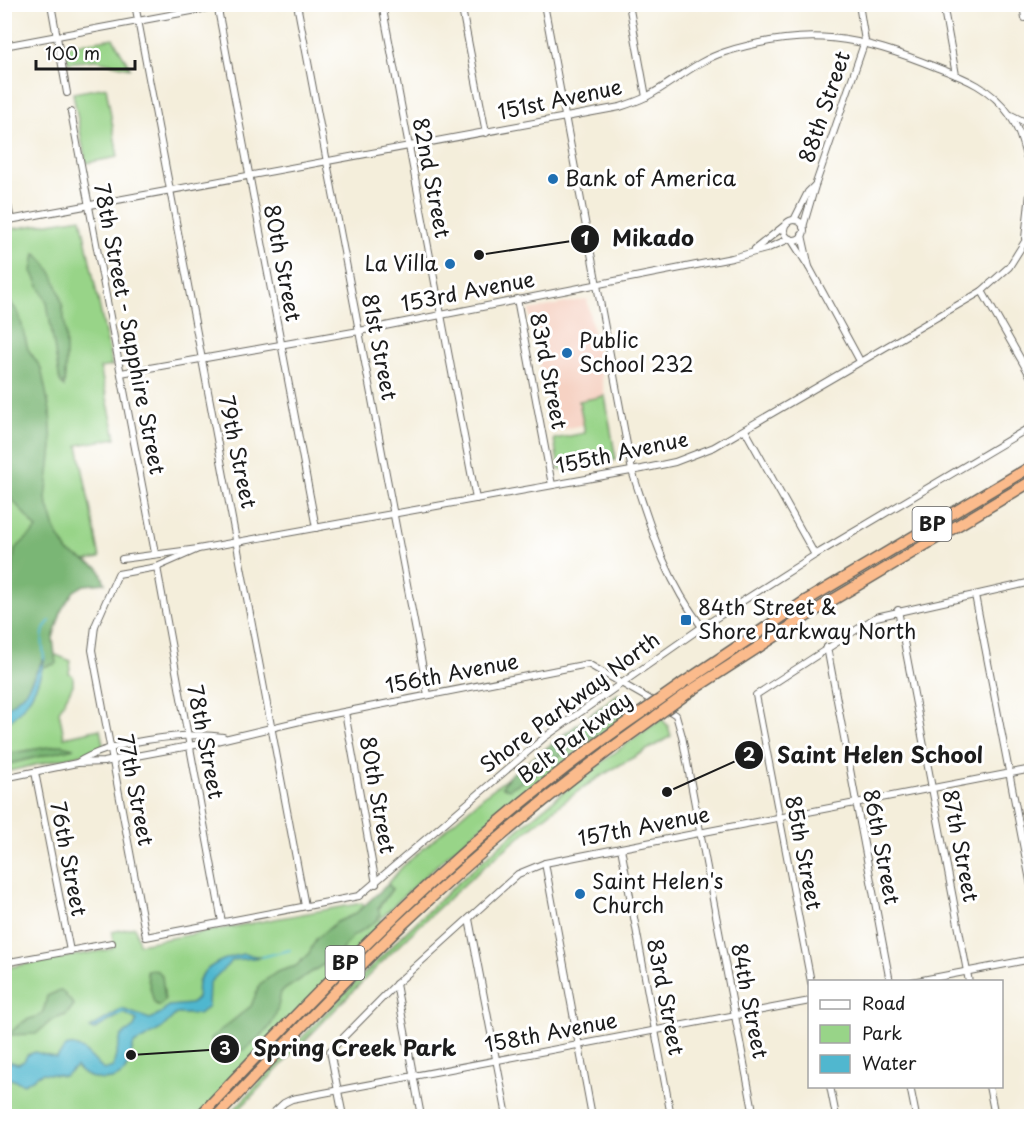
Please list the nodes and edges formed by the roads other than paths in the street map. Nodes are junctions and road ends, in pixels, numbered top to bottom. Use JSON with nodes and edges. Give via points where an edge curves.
{"nodes":[{"id":1,"x":51,"y":4,"type":"edge"},
{"id":2,"x":135,"y":4,"type":"edge"},
{"id":3,"x":229,"y":4,"type":"edge"},
{"id":4,"x":297,"y":4,"type":"edge"},
{"id":5,"x":382,"y":4,"type":"edge"},
{"id":6,"x":461,"y":4,"type":"edge"},
{"id":7,"x":544,"y":4,"type":"edge"},
{"id":8,"x":628,"y":4,"type":"edge"},
{"id":9,"x":859,"y":4,"type":"edge"},
{"id":10,"x":943,"y":4,"type":"edge"},
{"id":11,"x":1023,"y":4,"type":"edge"},
{"id":12,"x":217,"y":6,"type":"edge"},
{"id":13,"x":1025,"y":18,"type":"dead end"},
{"id":14,"x":138,"y":22,"type":"junction"},
{"id":15,"x":58,"y":37,"type":"junction"},
{"id":16,"x":865,"y":41,"type":"junction"},
{"id":17,"x":4,"y":46,"type":"edge"},
{"id":18,"x":957,"y":75,"type":"junction"},
{"id":19,"x":67,"y":93,"type":"dead end"},
{"id":20,"x":646,"y":97,"type":"junction"},
{"id":21,"x":71,"y":112,"type":"dead end"},
{"id":22,"x":1010,"y":115,"type":"junction"},
{"id":23,"x":565,"y":117,"type":"junction"},
{"id":24,"x":1023,"y":121,"type":"junction"},
{"id":25,"x":1032,"y":128,"type":"edge"},
{"id":26,"x":486,"y":132,"type":"junction"},
{"id":27,"x":1032,"y":135,"type":"edge"},
{"id":28,"x":409,"y":147,"type":"junction"},
{"id":29,"x":327,"y":163,"type":"junction"},
{"id":30,"x":249,"y":177,"type":"junction"},
{"id":31,"x":1031,"y":179,"type":"edge"},
{"id":32,"x":4,"y":185,"type":"edge"},
{"id":33,"x":815,"y":186,"type":"junction"},
{"id":34,"x":170,"y":191,"type":"junction"},
{"id":35,"x":88,"y":205,"type":"junction"},
{"id":36,"x":8,"y":220,"type":"edge"},
{"id":37,"x":794,"y":220,"type":"junction"},
{"id":38,"x":784,"y":226,"type":"junction"},
{"id":39,"x":803,"y":227,"type":"junction"},
{"id":40,"x":1032,"y":230,"type":"edge"},
{"id":41,"x":802,"y":235,"type":"junction"},
{"id":42,"x":790,"y":239,"type":"junction"},
{"id":43,"x":1025,"y":239,"type":"junction"},
{"id":44,"x":750,"y":253,"type":"junction"},
{"id":45,"x":809,"y":267,"type":"junction"},
{"id":46,"x":596,"y":283,"type":"junction"},
{"id":47,"x":982,"y":291,"type":"junction"},
{"id":48,"x":517,"y":299,"type":"junction"},
{"id":49,"x":441,"y":314,"type":"junction"},
{"id":50,"x":359,"y":331,"type":"junction"},
{"id":51,"x":281,"y":345,"type":"junction"},
{"id":52,"x":201,"y":358,"type":"junction"},
{"id":53,"x":860,"y":361,"type":"junction"},
{"id":54,"x":121,"y":374,"type":"junction"},
{"id":55,"x":1032,"y":379,"type":"edge"},
{"id":56,"x":1032,"y":426,"type":"edge"},
{"id":57,"x":745,"y":430,"type":"junction"},
{"id":58,"x":1032,"y":458,"type":"edge"},
{"id":59,"x":1032,"y":466,"type":"edge"},
{"id":60,"x":632,"y":471,"type":"junction"},
{"id":61,"x":1032,"y":481,"type":"edge"},
{"id":62,"x":552,"y":485,"type":"junction"},
{"id":63,"x":1032,"y":489,"type":"edge"},
{"id":64,"x":988,"y":491,"type":"junction"},
{"id":65,"x":476,"y":499,"type":"junction"},
{"id":66,"x":393,"y":514,"type":"junction"},
{"id":67,"x":968,"y":518,"type":"junction"},
{"id":68,"x":316,"y":528,"type":"junction"},
{"id":69,"x":238,"y":542,"type":"junction"},
{"id":70,"x":198,"y":549,"type":"junction"},
{"id":71,"x":155,"y":553,"type":"junction"},
{"id":72,"x":816,"y":555,"type":"junction"},
{"id":73,"x":122,"y":559,"type":"dead end"},
{"id":74,"x":157,"y":567,"type":"junction"},
{"id":75,"x":1032,"y":582,"type":"edge"},
{"id":76,"x":975,"y":595,"type":"junction"},
{"id":77,"x":898,"y":610,"type":"junction"},
{"id":78,"x":702,"y":627,"type":"junction"},
{"id":79,"x":827,"y":647,"type":"junction"},
{"id":80,"x":92,"y":650,"type":"joint"},
{"id":81,"x":621,"y":684,"type":"junction"},
{"id":82,"x":428,"y":695,"type":"junction"},
{"id":83,"x":345,"y":712,"type":"junction"},
{"id":84,"x":676,"y":715,"type":"joint"},
{"id":85,"x":271,"y":728,"type":"junction"},
{"id":86,"x":187,"y":735,"type":"junction"},
{"id":87,"x":224,"y":738,"type":"junction"},
{"id":88,"x":189,"y":746,"type":"junction"},
{"id":89,"x":111,"y":749,"type":"junction"},
{"id":90,"x":113,"y":760,"type":"junction"},
{"id":91,"x":77,"y":763,"type":"junction"},
{"id":92,"x":1032,"y":769,"type":"edge"},
{"id":93,"x":35,"y":772,"type":"junction"},
{"id":94,"x":1009,"y":774,"type":"junction"},
{"id":95,"x":4,"y":778,"type":"edge"},
{"id":96,"x":933,"y":788,"type":"junction"},
{"id":97,"x":856,"y":802,"type":"junction"},
{"id":98,"x":779,"y":817,"type":"junction"},
{"id":99,"x":700,"y":832,"type":"junction"},
{"id":100,"x":621,"y":848,"type":"junction"},
{"id":101,"x":544,"y":863,"type":"junction"},
{"id":102,"x":376,"y":884,"type":"junction"},
{"id":103,"x":1032,"y":891,"type":"edge"},
{"id":104,"x":305,"y":906,"type":"junction"},
{"id":105,"x":469,"y":919,"type":"junction"},
{"id":106,"x":222,"y":922,"type":"junction"},
{"id":107,"x":112,"y":943,"type":"dead end"},
{"id":108,"x":70,"y":951,"type":"junction"},
{"id":109,"x":1032,"y":959,"type":"edge"},
{"id":110,"x":4,"y":963,"type":"edge"},
{"id":111,"x":967,"y":971,"type":"junction"},
{"id":112,"x":811,"y":980,"type":"edge"},
{"id":113,"x":890,"y":980,"type":"edge"},
{"id":114,"x":918,"y":980,"type":"edge"},
{"id":115,"x":969,"y":980,"type":"edge"},
{"id":116,"x":396,"y":984,"type":"junction"},
{"id":117,"x":808,"y":1001,"type":"edge"},
{"id":118,"x":735,"y":1015,"type":"junction"},
{"id":119,"x":655,"y":1030,"type":"junction"},
{"id":120,"x":579,"y":1045,"type":"junction"},
{"id":121,"x":496,"y":1060,"type":"junction"},
{"id":122,"x":414,"y":1076,"type":"junction"},
{"id":123,"x":830,"y":1088,"type":"edge"},
{"id":124,"x":910,"y":1088,"type":"edge"},
{"id":125,"x":989,"y":1088,"type":"edge"},
{"id":126,"x":338,"y":1090,"type":"junction"},
{"id":127,"x":200,"y":1116,"type":"edge"},
{"id":128,"x":218,"y":1116,"type":"edge"},
{"id":129,"x":270,"y":1116,"type":"edge"},
{"id":130,"x":343,"y":1116,"type":"edge"},
{"id":131,"x":421,"y":1116,"type":"edge"},
{"id":132,"x":507,"y":1116,"type":"edge"},
{"id":133,"x":592,"y":1116,"type":"edge"},
{"id":134,"x":671,"y":1116,"type":"edge"},
{"id":135,"x":754,"y":1116,"type":"edge"},
{"id":136,"x":836,"y":1116,"type":"edge"},
{"id":137,"x":916,"y":1116,"type":"edge"},
{"id":138,"x":994,"y":1116,"type":"edge"}],
"edges":[{"from":1,"to":15,"type":"street"},
{"from":2,"to":14,"type":"street","name":"79th Street"},
{"from":3,"to":12,"type":"street"},
{"from":4,"to":29,"type":"street","name":"81st Street"},
{"from":5,"to":28,"type":"street","name":"82nd Street"},
{"from":6,"to":26,"type":"street"},
{"from":7,"to":23,"type":"street"},
{"from":8,"to":20,"type":"street"},
{"from":9,"to":16,"type":"street","name":"88th Street"},
{"from":10,"to":18,"type":"street"},
{"from":11,"to":13,"type":"street"},
{"from":12,"to":14,"type":"street"},
{"from":12,"to":30,"type":"street","name":"80th Street"},
{"from":14,"to":15,"type":"street"},
{"from":14,"to":34,"type":"street","name":"79th Street"},
{"from":15,"to":17,"type":"street"},
{"from":15,"to":19,"type":"street"},
{"from":16,"to":18,"type":"street","name":"151st Avenue"},
{"from":16,"to":20,"type":"street","name":"151st Avenue","via":[[814,36],[765,41],[702,62]]},
{"from":16,"to":33,"type":"street","name":"88th Street"},
{"from":18,"to":22,"type":"street","name":"151st Avenue","via":[[992,95]]},
{"from":20,"to":23,"type":"street","name":"151st Avenue","via":[[620,107]]},
{"from":21,"to":35,"type":"street","name":"78th Street - Sapphire Street"},
{"from":22,"to":24,"type":"street","name":"151st Avenue"},
{"from":22,"to":31,"type":"street","name":"151st Avenue","via":[[1021,138]]},
{"from":23,"to":26,"type":"street","name":"151st Avenue"},
{"from":23,"to":46,"type":"street"},
{"from":24,"to":25,"type":"street"},
{"from":24,"to":27,"type":"street"},
{"from":26,"to":28,"type":"street","name":"151st Avenue"},
{"from":28,"to":29,"type":"street","name":"151st Avenue"},
{"from":28,"to":49,"type":"street","name":"82nd Street"},
{"from":29,"to":30,"type":"street","name":"151st Avenue"},
{"from":29,"to":50,"type":"street","name":"81st Street"},
{"from":30,"to":34,"type":"street","name":"151st Avenue"},
{"from":30,"to":51,"type":"street","name":"80th Street"},
{"from":31,"to":43,"type":"street","name":"155th Avenue"},
{"from":32,"to":36,"type":"street"},
{"from":33,"to":37,"type":"street","name":"88th Street","via":[[807,192]]},
{"from":33,"to":39,"type":"street","name":"88th Street"},
{"from":34,"to":35,"type":"street","name":"151st Avenue"},
{"from":34,"to":52,"type":"street","name":"79th Street"},
{"from":35,"to":36,"type":"street","name":"151st Avenue"},
{"from":35,"to":54,"type":"street","name":"78th Street - Sapphire Street"},
{"from":37,"to":38,"type":"street"},
{"from":37,"to":39,"type":"street"},
{"from":38,"to":42,"type":"street"},
{"from":38,"to":44,"type":"street"},
{"from":39,"to":41,"type":"street"},
{"from":40,"to":43,"type":"street","name":"155th Avenue"},
{"from":41,"to":42,"type":"street"},
{"from":41,"to":45,"type":"street"},
{"from":42,"to":44,"type":"street","name":"153rd Avenue"},
{"from":42,"to":45,"type":"street"},
{"from":43,"to":47,"type":"street","name":"155th Avenue","via":[[1009,267]]},
{"from":44,"to":46,"type":"street","name":"153rd Avenue"},
{"from":45,"to":53,"type":"street"},
{"from":46,"to":48,"type":"street","name":"153rd Avenue"},
{"from":46,"to":60,"type":"street"},
{"from":47,"to":53,"type":"street","name":"155th Avenue"},
{"from":47,"to":55,"type":"street"},
{"from":48,"to":49,"type":"street","name":"153rd Avenue"},
{"from":48,"to":62,"type":"street","name":"83rd Street"},
{"from":49,"to":50,"type":"street","name":"153rd Avenue"},
{"from":49,"to":65,"type":"street","name":"82nd Street"},
{"from":50,"to":51,"type":"street","name":"153rd Avenue"},
{"from":50,"to":66,"type":"street","name":"81st Street"},
{"from":51,"to":52,"type":"street","name":"153rd Avenue"},
{"from":51,"to":68,"type":"street","name":"80th Street"},
{"from":52,"to":54,"type":"street","name":"153rd Avenue"},
{"from":52,"to":69,"type":"street","name":"79th Street"},
{"from":53,"to":57,"type":"street","name":"155th Avenue"},
{"from":54,"to":71,"type":"street","name":"78th Street - Sapphire Street"},
{"from":56,"to":72,"type":"street","name":"Shore Parkway North"},
{"from":57,"to":60,"type":"street","name":"155th Avenue","via":[[694,455]]},
{"from":57,"to":72,"type":"street"},
{"from":58,"to":64,"type":"highway"},
{"from":59,"to":64,"type":"highway","name":"Belt Parkway","number":"BP"},
{"from":60,"to":62,"type":"street","name":"155th Avenue"},
{"from":60,"to":78,"type":"street","via":[[653,540]]},
{"from":61,"to":67,"type":"highway","name":"Belt Parkway","number":"BP"},
{"from":62,"to":65,"type":"street","name":"155th Avenue"},
{"from":63,"to":67,"type":"highway"},
{"from":64,"to":127,"type":"highway","name":"Belt Parkway","number":"BP","bridge":true,"via":[[807,600],[545,783],[449,863],[348,960]]},
{"from":65,"to":66,"type":"street","name":"155th Avenue"},
{"from":66,"to":68,"type":"street","name":"155th Avenue"},
{"from":66,"to":82,"type":"street","name":"81st Street"},
{"from":67,"to":128,"type":"highway","name":"Belt Parkway","number":"BP","bridge":true,"via":[[692,690],[565,783],[447,884],[346,980]]},
{"from":68,"to":69,"type":"street","name":"155th Avenue"},
{"from":69,"to":70,"type":"street","name":"155th Avenue"},
{"from":69,"to":85,"type":"street","name":"79th Street"},
{"from":70,"to":71,"type":"street","name":"155th Avenue"},
{"from":70,"to":74,"type":"street","name":"155th Avenue"},
{"from":71,"to":73,"type":"street","name":"155th Avenue"},
{"from":72,"to":78,"type":"street","name":"Shore Parkway North"},
{"from":74,"to":80,"type":"street","name":"155th Avenue","via":[[118,574],[95,627]]},
{"from":74,"to":86,"type":"street","name":"78th Street"},
{"from":75,"to":76,"type":"street"},
{"from":76,"to":77,"type":"street"},
{"from":76,"to":94,"type":"street"},
{"from":77,"to":79,"type":"street","via":[[876,617]]},
{"from":77,"to":96,"type":"street","name":"87th Street"},
{"from":78,"to":81,"type":"street","name":"Shore Parkway North"},
{"from":79,"to":97,"type":"street","name":"86th Street"},
{"from":79,"to":98,"type":"street","name":"85th Street","via":[[756,695]]},
{"from":80,"to":89,"type":"street","name":"77th Street"},
{"from":81,"to":82,"type":"street","name":"156th Avenue","via":[[588,664]]},
{"from":81,"to":84,"type":"street","name":"156th Avenue"},
{"from":81,"to":102,"type":"street","name":"Shore Parkway North","via":[[545,737]]},
{"from":82,"to":83,"type":"street","name":"156th Avenue"},
{"from":83,"to":85,"type":"street","name":"156th Avenue"},
{"from":83,"to":102,"type":"street","name":"80th Street"},
{"from":84,"to":99,"type":"street","name":"84th Street"},
{"from":85,"to":87,"type":"street","name":"156th Avenue"},
{"from":85,"to":104,"type":"street","name":"79th Street"},
{"from":86,"to":87,"type":"street","name":"156th Avenue"},
{"from":86,"to":88,"type":"street","name":"78th Street"},
{"from":86,"to":89,"type":"street","name":"156th Avenue"},
{"from":87,"to":88,"type":"street","name":"156th Avenue"},
{"from":88,"to":90,"type":"street","name":"156th Avenue"},
{"from":88,"to":106,"type":"street","name":"78th Street"},
{"from":89,"to":90,"type":"street","name":"77th Street"},
{"from":89,"to":91,"type":"street","name":"156th Avenue"},
{"from":90,"to":91,"type":"street","name":"156th Avenue"},
{"from":90,"to":106,"type":"street","name":"77th Street","via":[[146,936]]},
{"from":91,"to":93,"type":"street","name":"156th Avenue"},
{"from":92,"to":94,"type":"street","name":"157th Avenue"},
{"from":93,"to":95,"type":"street","name":"156th Avenue"},
{"from":93,"to":108,"type":"street","name":"76th Street"},
{"from":94,"to":96,"type":"street","name":"157th Avenue"},
{"from":94,"to":103,"type":"street"},
{"from":96,"to":97,"type":"street","name":"157th Avenue"},
{"from":96,"to":111,"type":"street","name":"87th Street"},
{"from":97,"to":98,"type":"street","name":"157th Avenue"},
{"from":97,"to":113,"type":"street","name":"86th Street"},
{"from":98,"to":99,"type":"street","name":"157th Avenue"},
{"from":98,"to":112,"type":"street","name":"85th Street"},
{"from":99,"to":100,"type":"street","name":"157th Avenue"},
{"from":99,"to":118,"type":"street","name":"84th Street"},
{"from":100,"to":101,"type":"street","name":"157th Avenue"},
{"from":100,"to":119,"type":"street","name":"83rd Street"},
{"from":101,"to":105,"type":"street","name":"157th Avenue","via":[[518,874]]},
{"from":101,"to":120,"type":"street"},
{"from":102,"to":104,"type":"street","name":"Shore Parkway North","via":[[359,896]]},
{"from":104,"to":106,"type":"street"},
{"from":105,"to":116,"type":"street","name":"157th Avenue"},
{"from":105,"to":121,"type":"street"},
{"from":107,"to":108,"type":"street"},
{"from":108,"to":110,"type":"street"},
{"from":109,"to":111,"type":"street"},
{"from":111,"to":114,"type":"street"},
{"from":111,"to":115,"type":"street","name":"87th Street"},
{"from":116,"to":122,"type":"street"},
{"from":116,"to":126,"type":"street","name":"157th Avenue","via":[[330,1051]]},
{"from":117,"to":118,"type":"street","name":"158th Avenue"},
{"from":118,"to":119,"type":"street","name":"158th Avenue"},
{"from":118,"to":135,"type":"street","name":"84th Street"},
{"from":119,"to":120,"type":"street","name":"158th Avenue"},
{"from":119,"to":134,"type":"street","name":"83rd Street"},
{"from":120,"to":121,"type":"street","name":"158th Avenue"},
{"from":120,"to":133,"type":"street"},
{"from":121,"to":122,"type":"street","name":"158th Avenue"},
{"from":121,"to":132,"type":"street"},
{"from":122,"to":126,"type":"street","name":"158th Avenue"},
{"from":122,"to":131,"type":"street"},
{"from":123,"to":136,"type":"street"},
{"from":124,"to":137,"type":"street"},
{"from":125,"to":138,"type":"street"},
{"from":126,"to":129,"type":"street","name":"158th Avenue","via":[[284,1103]]},
{"from":126,"to":130,"type":"street"}]}
